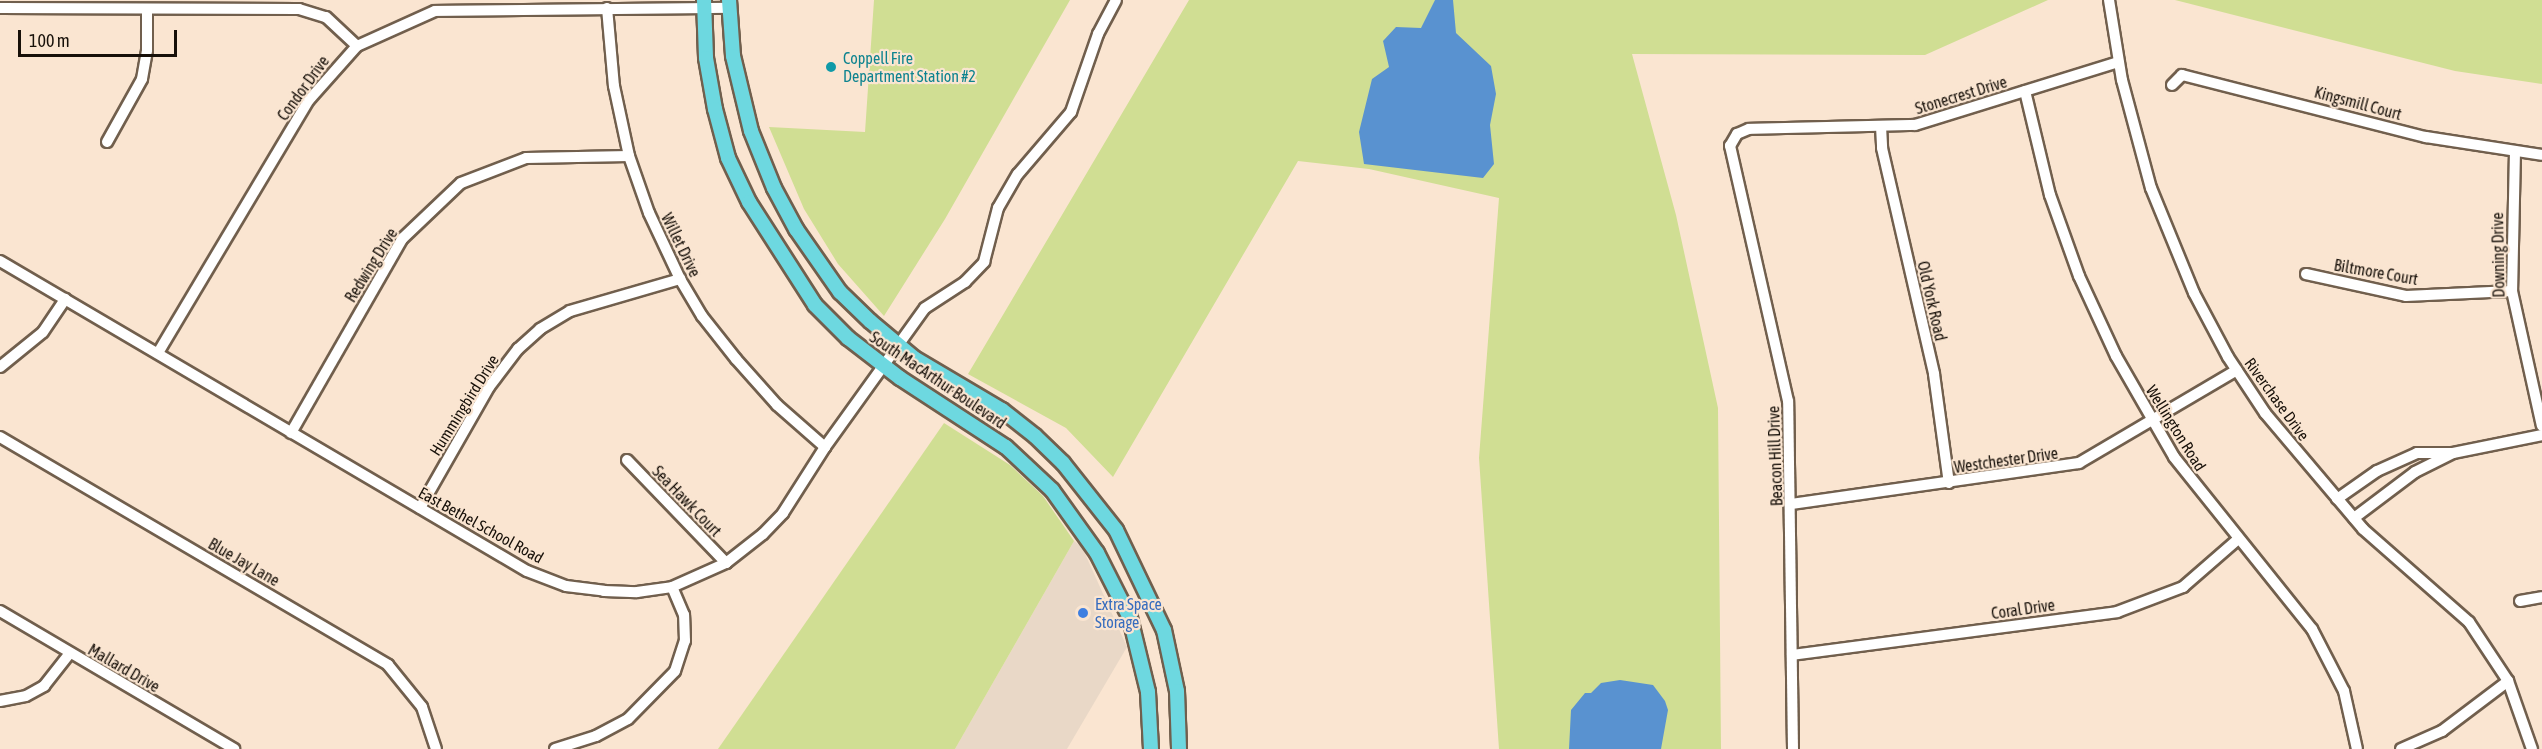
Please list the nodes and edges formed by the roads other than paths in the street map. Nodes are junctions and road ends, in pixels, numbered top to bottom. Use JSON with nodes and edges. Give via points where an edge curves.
{"nodes":[{"id":1,"x":1116,"y":0,"type":"edge"},
{"id":2,"x":2109,"y":0,"type":"edge"},
{"id":3,"x":704,"y":4,"type":"edge"},
{"id":4,"x":729,"y":4,"type":"edge"},
{"id":5,"x":0,"y":8,"type":"edge"},
{"id":6,"x":607,"y":8,"type":"junction"},
{"id":7,"x":147,"y":9,"type":"junction"},
{"id":8,"x":357,"y":46,"type":"junction"},
{"id":9,"x":2118,"y":62,"type":"junction"},
{"id":10,"x":2172,"y":85,"type":"dead end"},
{"id":11,"x":2025,"y":91,"type":"junction"},
{"id":12,"x":1881,"y":126,"type":"junction"},
{"id":13,"x":1737,"y":134,"type":"joint"},
{"id":14,"x":107,"y":142,"type":"dead end"},
{"id":15,"x":2515,"y":151,"type":"junction"},
{"id":16,"x":2542,"y":155,"type":"edge"},
{"id":17,"x":630,"y":156,"type":"junction"},
{"id":18,"x":0,"y":261,"type":"edge"},
{"id":19,"x":2306,"y":274,"type":"dead end"},
{"id":20,"x":680,"y":279,"type":"junction"},
{"id":21,"x":2512,"y":291,"type":"junction"},
{"id":22,"x":65,"y":299,"type":"junction"},
{"id":23,"x":898,"y":346,"type":"junction"},
{"id":24,"x":158,"y":353,"type":"junction"},
{"id":25,"x":883,"y":366,"type":"junction"},
{"id":26,"x":0,"y":367,"type":"edge"},
{"id":27,"x":2237,"y":370,"type":"junction"},
{"id":28,"x":2153,"y":423,"type":"junction"},
{"id":29,"x":2542,"y":426,"type":"edge"},
{"id":30,"x":291,"y":433,"type":"junction"},
{"id":31,"x":2542,"y":435,"type":"edge"},
{"id":32,"x":0,"y":437,"type":"edge"},
{"id":33,"x":825,"y":447,"type":"junction"},
{"id":34,"x":2453,"y":453,"type":"junction"},
{"id":35,"x":627,"y":460,"type":"dead end"},
{"id":36,"x":1949,"y":483,"type":"junction"},
{"id":37,"x":2337,"y":499,"type":"junction"},
{"id":38,"x":1791,"y":504,"type":"junction"},
{"id":39,"x":420,"y":508,"type":"junction"},
{"id":40,"x":2354,"y":518,"type":"junction"},
{"id":41,"x":2237,"y":540,"type":"junction"},
{"id":42,"x":726,"y":563,"type":"junction"},
{"id":43,"x":672,"y":586,"type":"junction"},
{"id":44,"x":2542,"y":597,"type":"edge"},
{"id":45,"x":2520,"y":601,"type":"dead end"},
{"id":46,"x":0,"y":611,"type":"edge"},
{"id":47,"x":70,"y":653,"type":"junction"},
{"id":48,"x":1792,"y":655,"type":"junction"},
{"id":49,"x":2508,"y":681,"type":"junction"},
{"id":50,"x":0,"y":701,"type":"edge"},
{"id":51,"x":234,"y":749,"type":"edge"},
{"id":52,"x":436,"y":749,"type":"edge"},
{"id":53,"x":555,"y":749,"type":"edge"},
{"id":54,"x":1151,"y":749,"type":"edge"},
{"id":55,"x":1179,"y":749,"type":"edge"},
{"id":56,"x":1793,"y":749,"type":"edge"},
{"id":57,"x":2357,"y":749,"type":"edge"},
{"id":58,"x":2401,"y":749,"type":"edge"},
{"id":59,"x":2532,"y":749,"type":"edge"}],
"edges":[{"from":1,"to":23,"type":"street","name":"East Bethel School Road","via":[[1094,44],[1071,112],[1018,174],[998,208],[984,262],[965,282],[925,308]]},
{"from":2,"to":9,"type":"street","name":"Riverchase Drive"},
{"from":3,"to":4,"type":"street","name":"Condor Drive"},
{"from":3,"to":6,"type":"street","name":"Condor Drive"},
{"from":3,"to":25,"type":"main road","name":"South MacArthur Boulevard","via":[[706,58],[715,108],[728,158],[749,202],[815,305]]},
{"from":4,"to":23,"type":"main road","name":"South MacArthur Boulevard","via":[[743,104],[774,188],[796,229],[840,292]]},
{"from":5,"to":7,"type":"street"},
{"from":6,"to":8,"type":"street","name":"Condor Drive","via":[[435,11]]},
{"from":6,"to":17,"type":"street","name":"Willet Drive","via":[[614,86]]},
{"from":7,"to":8,"type":"street","via":[[299,9],[326,17]]},
{"from":7,"to":14,"type":"street","via":[[142,79]]},
{"from":8,"to":24,"type":"street","name":"Condor Drive","via":[[309,100]]},
{"from":9,"to":11,"type":"street","name":"Stonecrest Drive"},
{"from":9,"to":27,"type":"street","name":"Riverchase Drive","via":[[2135,136],[2171,241]]},
{"from":10,"to":15,"type":"street","name":"Kingsmill Court","via":[[2182,75],[2426,137]]},
{"from":11,"to":12,"type":"street","name":"Stonecrest Drive","via":[[1915,125]]},
{"from":11,"to":28,"type":"street","name":"Wellington Road","via":[[2050,195],[2079,276]]},
{"from":12,"to":13,"type":"street","name":"Stonecrest Drive","via":[[1749,129]]},
{"from":12,"to":36,"type":"street","name":"Old York Road","via":[[1882,148],[1934,374]]},
{"from":13,"to":38,"type":"street","name":"Beacon Hill Drive","via":[[1730,146],[1788,401]]},
{"from":15,"to":16,"type":"street","name":"Kingsmill Court"},
{"from":15,"to":21,"type":"street","name":"Downing Drive"},
{"from":17,"to":20,"type":"street","name":"Willet Drive","via":[[649,213]]},
{"from":17,"to":30,"type":"street","name":"Redwing Drive","via":[[526,158],[461,183],[402,240]]},
{"from":18,"to":22,"type":"street","name":"East Bethel School Road"},
{"from":19,"to":21,"type":"street","name":"Biltmore Court","via":[[2406,296]]},
{"from":20,"to":33,"type":"street","name":"Willet Drive","via":[[702,316],[742,366],[777,405]]},
{"from":20,"to":39,"type":"street","name":"Hummingbird Drive","via":[[570,311],[540,329],[489,387]]},
{"from":21,"to":29,"type":"street","name":"Downing Drive"},
{"from":22,"to":24,"type":"street","name":"East Bethel School Road"},
{"from":22,"to":26,"type":"street","via":[[43,332]]},
{"from":23,"to":25,"type":"street","name":"East Bethel School Road"},
{"from":23,"to":55,"type":"main road","name":"South MacArthur Boulevard","via":[[1002,410],[1035,436],[1069,470],[1116,530],[1164,630],[1176,691]]},
{"from":24,"to":30,"type":"street","name":"East Bethel School Road"},
{"from":25,"to":33,"type":"street","name":"East Bethel School Road"},
{"from":25,"to":54,"type":"main road","name":"South MacArthur Boulevard","via":[[1006,447],[1052,490],[1086,537],[1113,583],[1140,648]]},
{"from":27,"to":28,"type":"street","name":"Westchester Drive"},
{"from":27,"to":37,"type":"street","name":"Riverchase Drive","via":[[2265,413]]},
{"from":28,"to":36,"type":"street","name":"Westchester Drive","via":[[2079,463]]},
{"from":28,"to":41,"type":"street","name":"Wellington Road"},
{"from":30,"to":39,"type":"street","name":"East Bethel School Road"},
{"from":31,"to":34,"type":"street"},
{"from":32,"to":52,"type":"street","name":"Blue Jay Lane","via":[[388,665],[422,708]]},
{"from":33,"to":42,"type":"street","name":"East Bethel School Road","via":[[783,513]]},
{"from":34,"to":37,"type":"street","via":[[2418,453],[2399,460]]},
{"from":34,"to":40,"type":"street","via":[[2406,477]]},
{"from":35,"to":42,"type":"street","name":"Sea Hawk Court"},
{"from":36,"to":38,"type":"street","name":"Westchester Drive"},
{"from":37,"to":40,"type":"street","name":"Riverchase Drive"},
{"from":38,"to":48,"type":"street","name":"Beacon Hill Drive"},
{"from":39,"to":43,"type":"street","name":"East Bethel School Road","via":[[527,571],[566,586],[637,592]]},
{"from":40,"to":49,"type":"street","name":"Riverchase Drive","via":[[2469,622]]},
{"from":41,"to":48,"type":"street","name":"Coral Drive","via":[[2183,587],[2117,612]]},
{"from":41,"to":57,"type":"street","name":"Wellington Road","via":[[2294,604],[2330,659],[2344,691]]},
{"from":42,"to":43,"type":"street","name":"East Bethel School Road"},
{"from":43,"to":53,"type":"street","via":[[684,615],[685,641],[675,671],[628,719],[596,736]]},
{"from":44,"to":45,"type":"street"},
{"from":46,"to":47,"type":"street","name":"Mallard Drive"},
{"from":47,"to":50,"type":"street","via":[[44,686],[26,696]]},
{"from":47,"to":51,"type":"street","name":"Mallard Drive"},
{"from":48,"to":56,"type":"street","name":"Beacon Hill Drive"},
{"from":49,"to":58,"type":"street","via":[[2442,731]]},
{"from":49,"to":59,"type":"street","name":"Riverchase Drive"}]}
